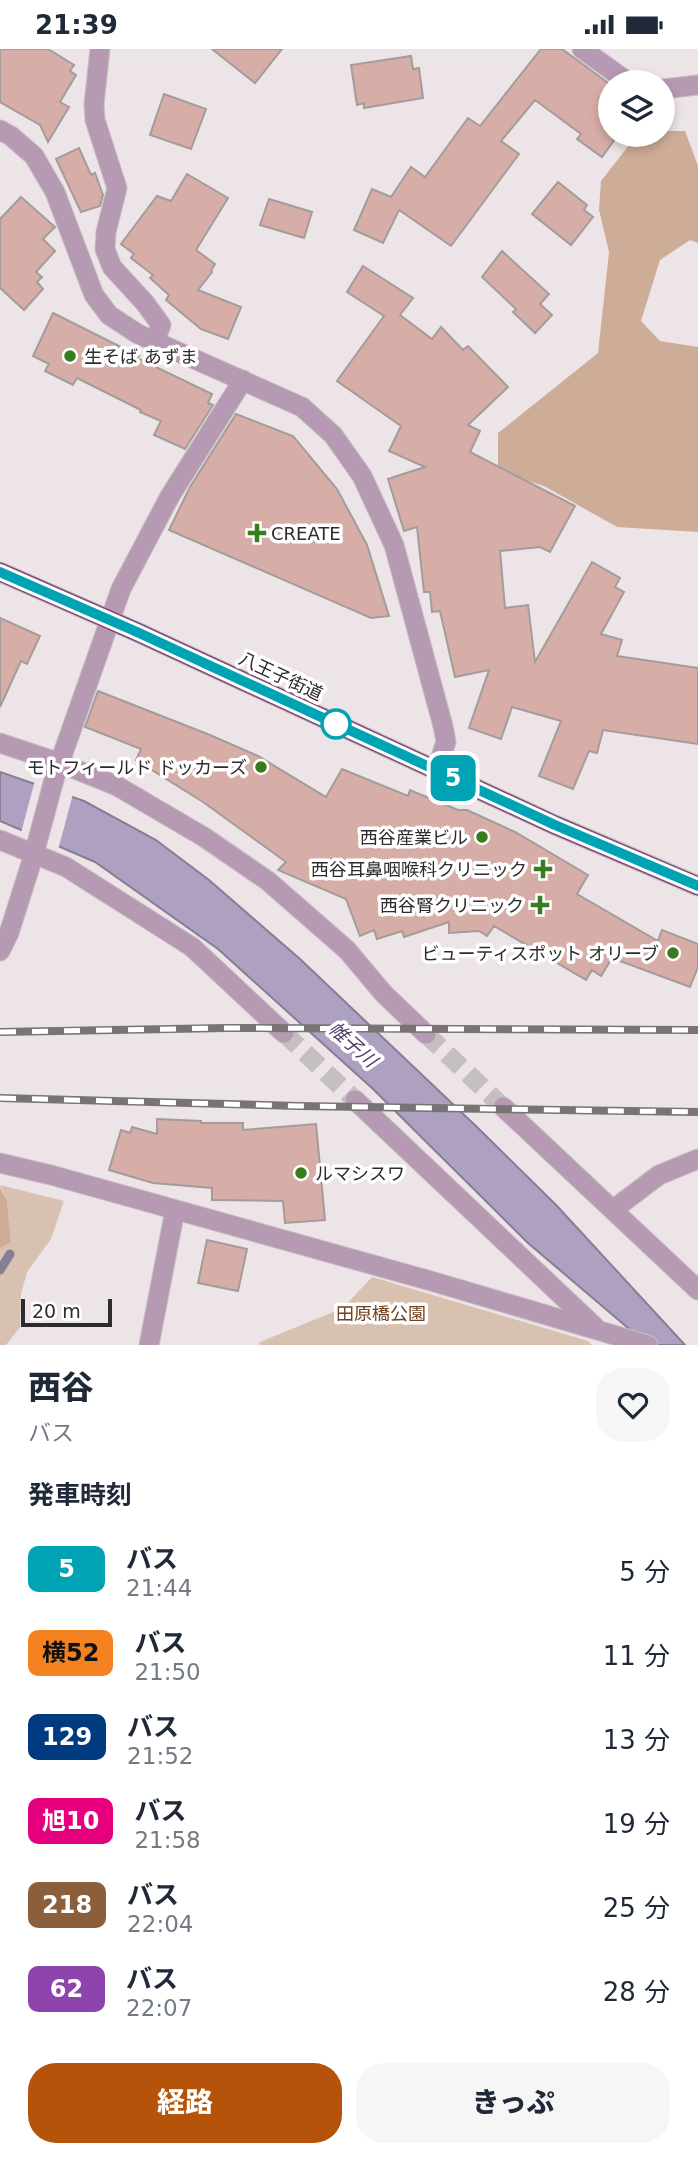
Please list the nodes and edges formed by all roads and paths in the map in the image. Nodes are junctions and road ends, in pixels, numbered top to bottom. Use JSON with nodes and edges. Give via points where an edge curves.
{"nodes":[{"id":1,"x":100,"y":49,"type":"edge"},
{"id":2,"x":582,"y":49,"type":"edge"},
{"id":3,"x":611,"y":70,"type":"edge"},
{"id":4,"x":698,"y":85,"type":"edge"},
{"id":5,"x":675,"y":88,"type":"edge"},
{"id":6,"x":0,"y":130,"type":"edge"},
{"id":7,"x":155,"y":341,"type":"junction"},
{"id":8,"x":243,"y":380,"type":"junction"},
{"id":9,"x":0,"y":572,"type":"edge"},
{"id":10,"x":110,"y":621,"type":"junction"},
{"id":11,"x":0,"y":743,"type":"edge"},
{"id":12,"x":57,"y":769,"type":"junction"},
{"id":13,"x":436,"y":771,"type":"junction"},
{"id":14,"x":0,"y":840,"type":"edge"},
{"id":15,"x":35,"y":850,"type":"junction"},
{"id":16,"x":698,"y":886,"type":"edge"},
{"id":17,"x":0,"y":951,"type":"edge"},
{"id":18,"x":284,"y":1033,"type":"tunnel mouth"},
{"id":19,"x":426,"y":1034,"type":"tunnel mouth"},
{"id":20,"x":355,"y":1100,"type":"tunnel mouth"},
{"id":21,"x":503,"y":1107,"type":"tunnel mouth"},
{"id":22,"x":698,"y":1159,"type":"edge"},
{"id":23,"x":0,"y":1163,"type":"edge"},
{"id":24,"x":614,"y":1209,"type":"junction"},
{"id":25,"x":175,"y":1210,"type":"junction"},
{"id":26,"x":698,"y":1290,"type":"edge"},
{"id":27,"x":609,"y":1337,"type":"edge"},
{"id":28,"x":149,"y":1345,"type":"edge"},
{"id":29,"x":648,"y":1345,"type":"edge"}],
"edges":[{"from":1,"to":7,"type":"street","via":[[95,120],[117,188],[105,249],[112,267],[161,325]]},
{"from":2,"to":3,"type":"street"},
{"from":4,"to":5,"type":"street"},
{"from":6,"to":7,"type":"street","via":[[34,156],[48,180],[94,295],[109,314]]},
{"from":7,"to":8,"type":"street"},
{"from":8,"to":10,"type":"street","via":[[170,496],[121,589]]},
{"from":8,"to":13,"type":"street","via":[[302,407],[333,435],[362,476],[394,545],[443,726],[446,742]]},
{"from":9,"to":10,"type":"highway","name":"八王子街道"},
{"from":10,"to":12,"type":"street"},
{"from":10,"to":13,"type":"highway","name":"八王子街道"},
{"from":11,"to":12,"type":"street"},
{"from":12,"to":15,"type":"street"},
{"from":12,"to":19,"type":"street","via":[[117,786],[268,881],[347,950]]},
{"from":13,"to":16,"type":"highway","name":"八王子街道"},
{"from":14,"to":15,"type":"street"},
{"from":15,"to":17,"type":"street"},
{"from":15,"to":18,"type":"street","via":[[192,947]]},
{"from":20,"to":27,"type":"street"},
{"from":21,"to":24,"type":"street"},
{"from":22,"to":24,"type":"street","via":[[659,1175]]},
{"from":23,"to":25,"type":"street"},
{"from":24,"to":26,"type":"street"},
{"from":25,"to":27,"type":"street","via":[[431,1281]]},
{"from":25,"to":28,"type":"street"},
{"from":27,"to":29,"type":"street"}]}
